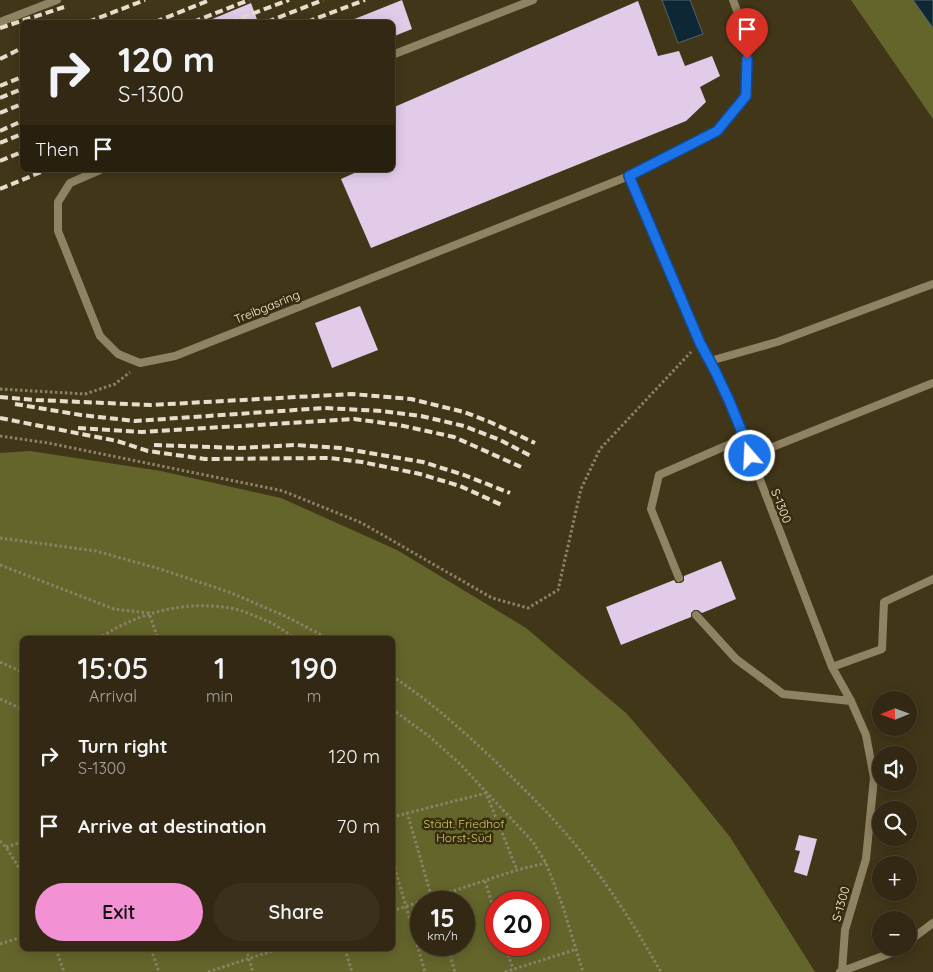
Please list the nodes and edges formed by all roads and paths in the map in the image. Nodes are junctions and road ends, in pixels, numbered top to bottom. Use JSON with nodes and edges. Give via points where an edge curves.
{"nodes":[{"id":1,"x":57,"y":0,"type":"edge"},
{"id":2,"x":533,"y":0,"type":"edge"},
{"id":3,"x":733,"y":0,"type":"edge"},
{"id":4,"x":0,"y":22,"type":"edge"},
{"id":5,"x":395,"y":54,"type":"edge"},
{"id":6,"x":95,"y":172,"type":"edge"},
{"id":7,"x":629,"y":176,"type":"junction"},
{"id":8,"x":933,"y":284,"type":"edge"},
{"id":9,"x":700,"y":343,"type":"junction"},
{"id":10,"x":710,"y":361,"type":"junction"},
{"id":11,"x":140,"y":363,"type":"junction"},
{"id":12,"x":933,"y":383,"type":"edge"},
{"id":13,"x":0,"y":390,"type":"edge"},
{"id":14,"x":0,"y":436,"type":"edge"},
{"id":15,"x":744,"y":438,"type":"junction"},
{"id":16,"x":750,"y":456,"type":"junction"},
{"id":17,"x":0,"y":538,"type":"edge"},
{"id":18,"x":0,"y":566,"type":"edge"},
{"id":19,"x":679,"y":578,"type":"dead end"},
{"id":20,"x":933,"y":579,"type":"edge"},
{"id":21,"x":149,"y":613,"type":"junction"},
{"id":22,"x":696,"y":615,"type":"dead end"},
{"id":23,"x":102,"y":636,"type":"edge"},
{"id":24,"x":157,"y":636,"type":"edge"},
{"id":25,"x":291,"y":636,"type":"edge"},
{"id":26,"x":323,"y":636,"type":"edge"},
{"id":27,"x":0,"y":662,"type":"edge"},
{"id":28,"x":832,"y":667,"type":"junction"},
{"id":29,"x":20,"y":671,"type":"edge"},
{"id":30,"x":395,"y":678,"type":"edge"},
{"id":31,"x":0,"y":699,"type":"edge"},
{"id":32,"x":851,"y":701,"type":"junction"},
{"id":33,"x":20,"y":708,"type":"edge"},
{"id":34,"x":395,"y":711,"type":"edge"},
{"id":35,"x":486,"y":793,"type":"junction"},
{"id":36,"x":406,"y":812,"type":"junction"},
{"id":37,"x":395,"y":816,"type":"edge"},
{"id":38,"x":0,"y":841,"type":"edge"},
{"id":39,"x":20,"y":843,"type":"edge"},
{"id":40,"x":6,"y":847,"type":"junction"},
{"id":41,"x":546,"y":863,"type":"junction"},
{"id":42,"x":395,"y":868,"type":"edge"},
{"id":43,"x":20,"y":870,"type":"edge"},
{"id":44,"x":517,"y":870,"type":"junction"},
{"id":45,"x":485,"y":881,"type":"junction"},
{"id":46,"x":430,"y":891,"type":"edge"},
{"id":47,"x":454,"y":891,"type":"edge"},
{"id":48,"x":488,"y":891,"type":"edge"},
{"id":49,"x":410,"y":905,"type":"edge"},
{"id":50,"x":406,"y":906,"type":"junction"},
{"id":51,"x":395,"y":910,"type":"edge"},
{"id":52,"x":933,"y":923,"type":"edge"},
{"id":53,"x":917,"y":934,"type":"edge"},
{"id":54,"x":20,"y":938,"type":"edge"},
{"id":55,"x":0,"y":944,"type":"edge"},
{"id":56,"x":577,"y":949,"type":"junction"},
{"id":57,"x":57,"y":951,"type":"edge"},
{"id":58,"x":152,"y":951,"type":"edge"},
{"id":59,"x":247,"y":951,"type":"edge"},
{"id":60,"x":272,"y":951,"type":"edge"},
{"id":61,"x":346,"y":951,"type":"edge"},
{"id":62,"x":450,"y":956,"type":"edge"},
{"id":63,"x":509,"y":956,"type":"edge"},
{"id":64,"x":883,"y":956,"type":"edge"},
{"id":65,"x":249,"y":959,"type":"junction"},
{"id":66,"x":513,"y":969,"type":"junction"},
{"id":67,"x":841,"y":971,"type":"edge"},
{"id":68,"x":64,"y":972,"type":"edge"},
{"id":69,"x":159,"y":972,"type":"edge"},
{"id":70,"x":208,"y":972,"type":"edge"},
{"id":71,"x":253,"y":972,"type":"edge"},
{"id":72,"x":352,"y":972,"type":"edge"},
{"id":73,"x":425,"y":972,"type":"edge"},
{"id":74,"x":455,"y":972,"type":"edge"},
{"id":75,"x":505,"y":972,"type":"edge"},
{"id":76,"x":583,"y":972,"type":"edge"},
{"id":77,"x":661,"y":972,"type":"edge"}],
"edges":[{"from":1,"to":4,"type":"lane"},
{"from":2,"to":5,"type":"lane"},
{"from":3,"to":7,"type":"lane","via":[[748,41],[746,96],[717,131]]},
{"from":6,"to":11,"type":"lane","via":[[70,183],[58,202],[58,231],[100,336],[118,354]]},
{"from":7,"to":9,"type":"lane","name":"S-1300"},
{"from":7,"to":11,"type":"lane","name":"Treibgasring","via":[[175,356]]},
{"from":8,"to":10,"type":"lane","via":[[777,342]]},
{"from":9,"to":10,"type":"lane","name":"S-1300"},
{"from":9,"to":14,"type":"path","via":[[600,449],[581,489],[558,590],[528,608],[492,598],[362,523],[282,492]]},
{"from":10,"to":15,"type":"lane","name":"S-1300"},
{"from":11,"to":13,"type":"path","via":[[115,384],[85,394]]},
{"from":12,"to":16,"type":"lane"},
{"from":15,"to":16,"type":"lane","name":"S-1300"},
{"from":15,"to":19,"type":"lane","via":[[659,475],[651,510]]},
{"from":16,"to":28,"type":"lane","name":"S-1300"},
{"from":17,"to":26,"type":"path","via":[[96,551],[160,568],[229,592]]},
{"from":18,"to":21,"type":"path","via":[[114,609]]},
{"from":20,"to":28,"type":"lane","via":[[884,602],[882,649]]},
{"from":21,"to":23,"type":"path"},
{"from":21,"to":24,"type":"path"},
{"from":21,"to":25,"type":"path","via":[[192,605],[231,608],[268,622]]},
{"from":22,"to":32,"type":"lane","via":[[736,659],[783,694]]},
{"from":27,"to":29,"type":"path"},
{"from":28,"to":32,"type":"lane","name":"S-1300"},
{"from":30,"to":77,"type":"path","via":[[421,695],[473,740],[574,842],[610,889]]},
{"from":31,"to":33,"type":"path"},
{"from":32,"to":67,"type":"lane","name":"S-1300","via":[[866,735],[874,778],[866,859],[845,930]]},
{"from":34,"to":35,"type":"path","via":[[430,737]]},
{"from":35,"to":36,"type":"path"},
{"from":35,"to":41,"type":"path","via":[[533,842]]},
{"from":35,"to":44,"type":"path"},
{"from":36,"to":37,"type":"path"},
{"from":36,"to":46,"type":"path"},
{"from":38,"to":40,"type":"path"},
{"from":39,"to":40,"type":"path"},
{"from":40,"to":43,"type":"path"},
{"from":41,"to":44,"type":"path"},
{"from":41,"to":56,"type":"path"},
{"from":42,"to":50,"type":"path"},
{"from":44,"to":45,"type":"path"},
{"from":45,"to":47,"type":"path"},
{"from":45,"to":48,"type":"path"},
{"from":49,"to":50,"type":"path"},
{"from":50,"to":51,"type":"path"},
{"from":50,"to":73,"type":"path"},
{"from":52,"to":53,"type":"lane"},
{"from":54,"to":55,"type":"path"},
{"from":56,"to":66,"type":"path"},
{"from":56,"to":76,"type":"path"},
{"from":57,"to":68,"type":"path"},
{"from":58,"to":69,"type":"path"},
{"from":59,"to":65,"type":"path"},
{"from":60,"to":65,"type":"path"},
{"from":61,"to":72,"type":"path"},
{"from":62,"to":74,"type":"path"},
{"from":63,"to":66,"type":"path"},
{"from":64,"to":67,"type":"lane"},
{"from":65,"to":70,"type":"path"},
{"from":65,"to":71,"type":"path"},
{"from":66,"to":75,"type":"path"}]}
